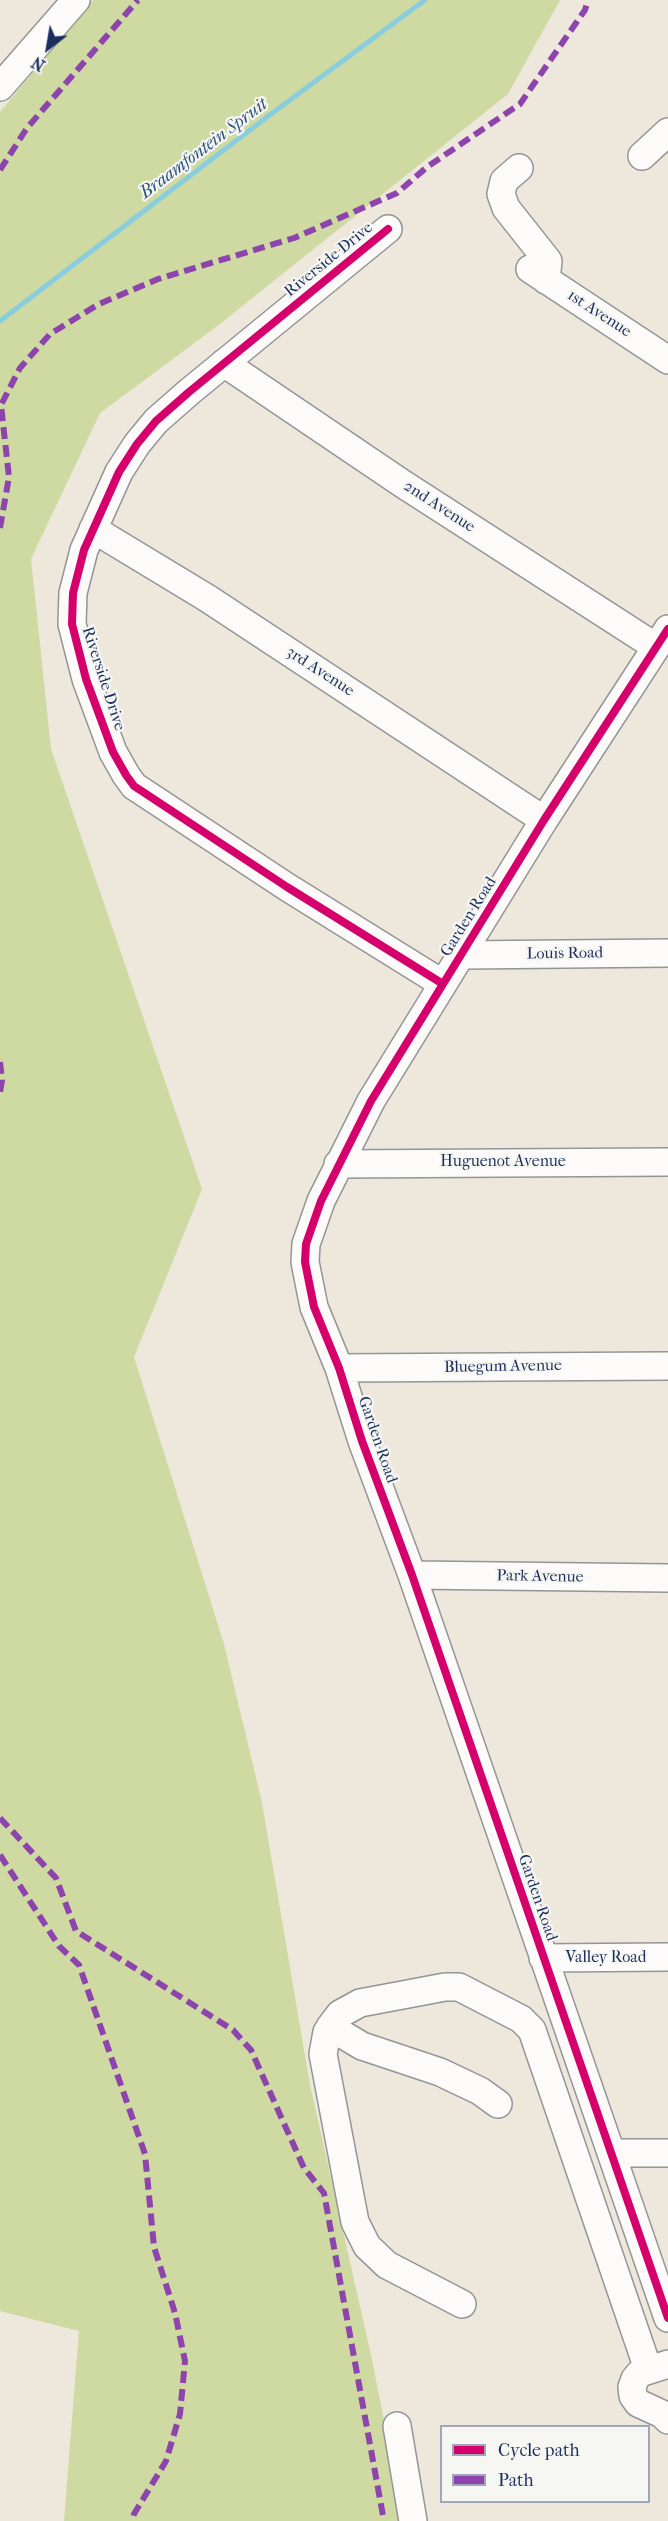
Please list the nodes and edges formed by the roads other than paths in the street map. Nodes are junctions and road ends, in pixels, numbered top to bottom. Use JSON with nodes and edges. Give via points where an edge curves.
{"nodes":[{"id":1,"x":76,"y":0,"type":"edge"},
{"id":2,"x":1,"y":87,"type":"edge"},
{"id":3,"x":668,"y":132,"type":"edge"},
{"id":4,"x":642,"y":156,"type":"dead end"},
{"id":5,"x":519,"y":168,"type":"dead end"},
{"id":6,"x":388,"y":229,"type":"dead end"},
{"id":7,"x":668,"y":360,"type":"edge"},
{"id":8,"x":224,"y":363,"type":"junction"},
{"id":9,"x":93,"y":529,"type":"junction"},
{"id":10,"x":662,"y":638,"type":"edge"},
{"id":11,"x":544,"y":820,"type":"junction"},
{"id":12,"x":668,"y":953,"type":"edge"},
{"id":13,"x":462,"y":956,"type":"junction"},
{"id":14,"x":443,"y":984,"type":"junction"},
{"id":15,"x":668,"y":1162,"type":"edge"},
{"id":16,"x":338,"y":1164,"type":"junction"},
{"id":17,"x":668,"y":1366,"type":"edge"},
{"id":18,"x":339,"y":1368,"type":"junction"},
{"id":19,"x":411,"y":1575,"type":"junction"},
{"id":20,"x":668,"y":1578,"type":"edge"},
{"id":21,"x":668,"y":1957,"type":"edge"},
{"id":22,"x":543,"y":1958,"type":"junction"},
{"id":23,"x":330,"y":2027,"type":"junction"},
{"id":24,"x":498,"y":2104,"type":"dead end"},
{"id":25,"x":611,"y":2153,"type":"junction"},
{"id":26,"x":668,"y":2153,"type":"edge"},
{"id":27,"x":462,"y":2304,"type":"dead end"},
{"id":28,"x":668,"y":2318,"type":"edge"},
{"id":29,"x":658,"y":2366,"type":"edge"},
{"id":30,"x":668,"y":2420,"type":"edge"},
{"id":31,"x":397,"y":2426,"type":"dead end"},
{"id":32,"x":413,"y":2521,"type":"edge"}],
"edges":[{"from":1,"to":2,"type":"street"},
{"from":3,"to":4,"type":"street"},
{"from":5,"to":7,"type":"street","name":"1st Avenue","via":[[504,181],[501,194],[506,208],[548,261],[538,274]]},
{"from":6,"to":8,"type":"street","name":"Riverside Drive"},
{"from":8,"to":9,"type":"street","name":"Riverside Drive","via":[[156,421],[137,444],[118,472]]},
{"from":8,"to":10,"type":"street","name":"2nd Avenue","via":[[413,490]]},
{"from":9,"to":11,"type":"street","name":"3rd Avenue","via":[[207,598]]},
{"from":9,"to":14,"type":"street","name":"Riverside Drive","via":[[76,575],[72,624],[86,679],[113,752],[126,775],[145,795]]},
{"from":10,"to":11,"type":"street","name":"Garden Road"},
{"from":11,"to":13,"type":"street","name":"Garden Road"},
{"from":12,"to":13,"type":"street","name":"Louis Road"},
{"from":13,"to":14,"type":"street","name":"Garden Road"},
{"from":14,"to":16,"type":"street","name":"Garden Road","via":[[371,1101]]},
{"from":15,"to":16,"type":"street","name":"Huguenot Avenue"},
{"from":16,"to":18,"type":"street","name":"Garden Road","via":[[311,1225],[305,1262],[312,1301]]},
{"from":17,"to":18,"type":"street","name":"Bluegum Avenue"},
{"from":18,"to":19,"type":"street","name":"Garden Road"},
{"from":19,"to":20,"type":"street","name":"Park Avenue"},
{"from":19,"to":22,"type":"street","name":"Garden Road"},
{"from":21,"to":22,"type":"street","name":"Valley Road"},
{"from":22,"to":25,"type":"street","name":"Garden Road"},
{"from":23,"to":24,"type":"street","via":[[362,2046],[440,2072]]},
{"from":23,"to":27,"type":"street","via":[[324,2043],[324,2065],[360,2235],[387,2265]]},
{"from":23,"to":29,"type":"street","via":[[340,2014],[360,2003],[452,1986],[483,1998],[528,2025]]},
{"from":25,"to":26,"type":"street"},
{"from":25,"to":28,"type":"street","name":"Garden Road"},
{"from":29,"to":30,"type":"street","via":[[634,2379],[633,2396],[645,2408]]},
{"from":31,"to":32,"type":"street"}]}
